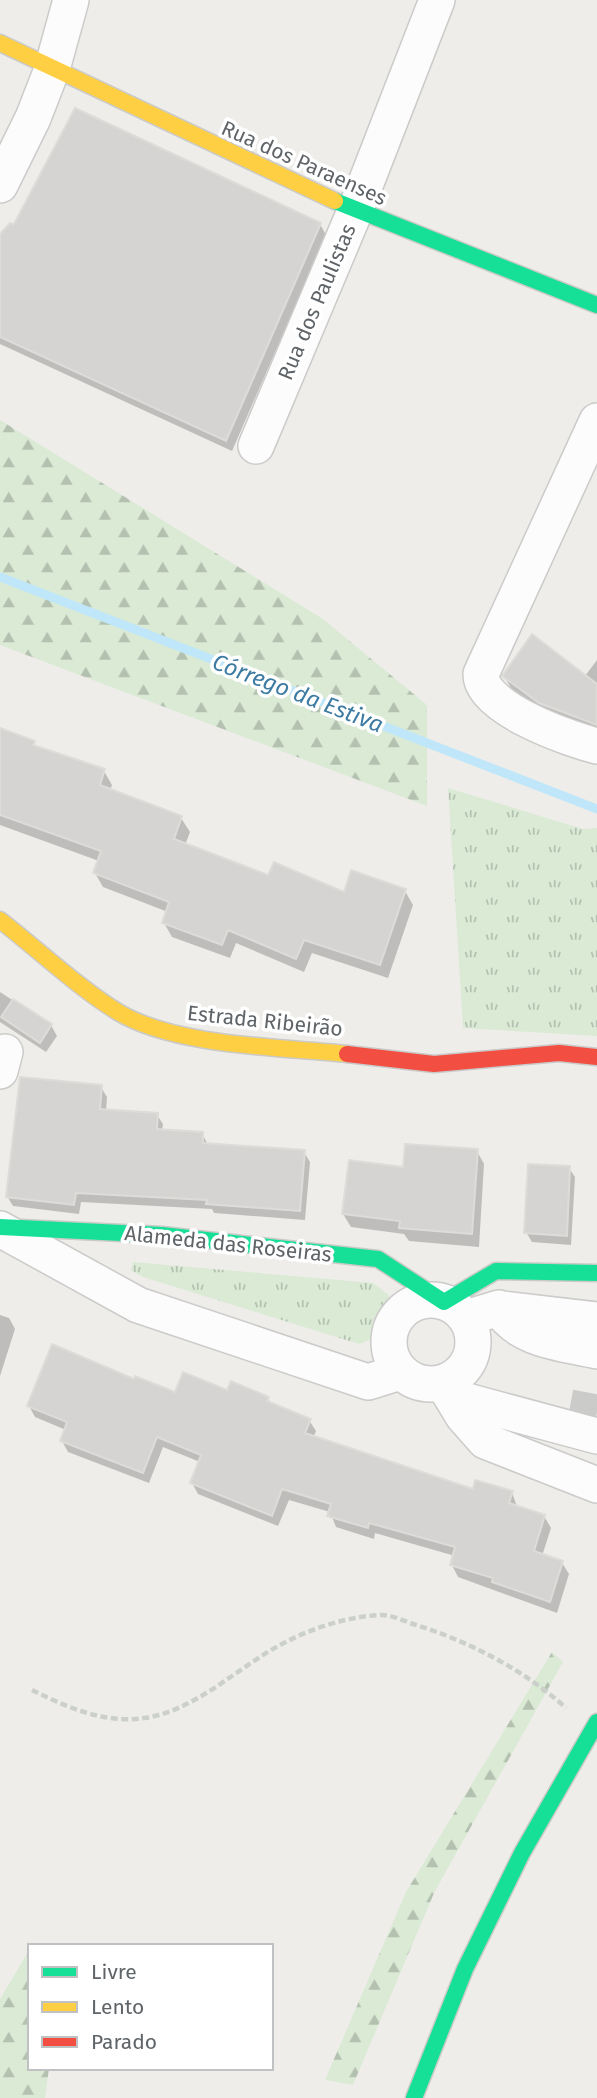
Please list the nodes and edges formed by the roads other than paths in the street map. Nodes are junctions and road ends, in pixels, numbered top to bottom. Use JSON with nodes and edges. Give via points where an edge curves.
{"nodes":[{"id":1,"x":71,"y":0,"type":"edge"},
{"id":2,"x":437,"y":0,"type":"edge"},
{"id":3,"x":0,"y":43,"type":"edge"},
{"id":4,"x":52,"y":69,"type":"junction"},
{"id":5,"x":0,"y":185,"type":"edge"},
{"id":6,"x":355,"y":211,"type":"junction"},
{"id":7,"x":597,"y":305,"type":"edge"},
{"id":8,"x":597,"y":421,"type":"edge"},
{"id":9,"x":256,"y":446,"type":"dead end"},
{"id":10,"x":597,"y":747,"type":"edge"},
{"id":11,"x":0,"y":920,"type":"edge"},
{"id":12,"x":597,"y":1058,"type":"edge"},
{"id":13,"x":0,"y":1228,"type":"edge"},
{"id":14,"x":597,"y":1273,"type":"edge"},
{"id":15,"x":499,"y":1308,"type":"junction"},
{"id":16,"x":455,"y":1310,"type":"junction"},
{"id":17,"x":597,"y":1320,"type":"edge"},
{"id":18,"x":597,"y":1351,"type":"edge"},
{"id":19,"x":400,"y":1372,"type":"junction"},
{"id":20,"x":446,"y":1388,"type":"junction"},
{"id":21,"x":570,"y":1407,"type":"tunnel mouth"},
{"id":22,"x":597,"y":1436,"type":"tunnel mouth"},
{"id":23,"x":597,"y":1485,"type":"edge"},
{"id":24,"x":594,"y":1726,"type":"edge"},
{"id":25,"x":597,"y":1754,"type":"edge"},
{"id":26,"x":522,"y":1853,"type":"junction"},
{"id":27,"x":414,"y":2098,"type":"edge"}],
"edges":[{"from":1,"to":4,"type":"street"},
{"from":2,"to":6,"type":"street","name":"Rua dos Paulistas"},
{"from":3,"to":4,"type":"main road","name":"Rua dos Paraenses"},
{"from":4,"to":5,"type":"street"},
{"from":4,"to":6,"type":"main road","name":"Rua dos Paraenses"},
{"from":6,"to":7,"type":"main road","name":"Rua dos Paraenses"},
{"from":6,"to":9,"type":"street","name":"Rua dos Paulistas"},
{"from":8,"to":10,"type":"street","via":[[481,681],[500,704],[568,739]]},
{"from":11,"to":12,"type":"main road","name":"Estrada Ribeirão","via":[[118,1012],[188,1036],[434,1064],[559,1053]]},
{"from":13,"to":16,"type":"main road","name":"Alameda das Roseiras","via":[[162,1235],[378,1259]]},
{"from":13,"to":19,"type":"street","name":"Alameda das Roseiras","via":[[138,1304],[368,1382]]},
{"from":14,"to":16,"type":"main road","via":[[496,1271]]},
{"from":15,"to":16,"type":"street"},
{"from":15,"to":17,"type":"street"},
{"from":15,"to":18,"type":"street","via":[[509,1325],[522,1331]]},
{"from":16,"to":19,"type":"street","via":[[416,1302],[395,1320],[389,1346]]},
{"from":16,"to":19,"type":"street","via":[[474,1345],[463,1371],[452,1380],[432,1385]]},
{"from":20,"to":21,"type":"street","via":[[469,1385]]},
{"from":20,"to":22,"type":"street","via":[[456,1398]]},
{"from":20,"to":23,"type":"street","via":[[485,1441]]},
{"from":24,"to":26,"type":"main road"},
{"from":25,"to":26,"type":"main road"},
{"from":26,"to":27,"type":"main road","via":[[465,1969]]}]}
